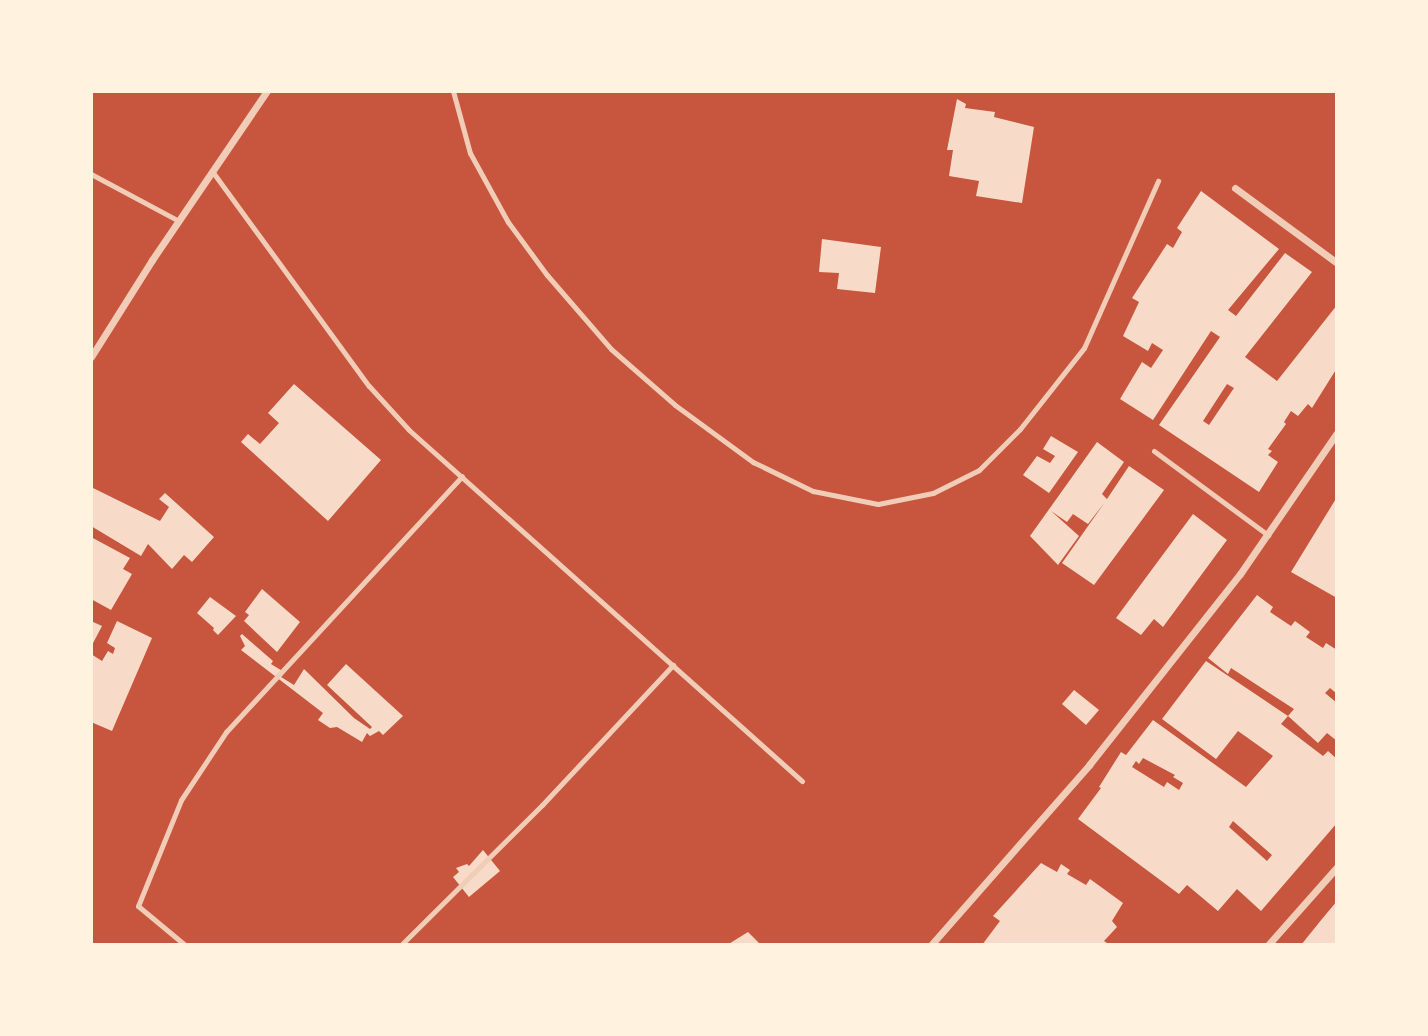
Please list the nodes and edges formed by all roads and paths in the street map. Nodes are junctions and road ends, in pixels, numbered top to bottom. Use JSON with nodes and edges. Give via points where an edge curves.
{"nodes":[{"id":1,"x":267,"y":91,"type":"edge"},
{"id":2,"x":453,"y":91,"type":"edge"},
{"id":3,"x":212,"y":171,"type":"junction"},
{"id":4,"x":91,"y":174,"type":"edge"},
{"id":5,"x":1158,"y":181,"type":"dead end"},
{"id":6,"x":1235,"y":188,"type":"dead end"},
{"id":7,"x":179,"y":221,"type":"junction"},
{"id":8,"x":1337,"y":263,"type":"edge"},
{"id":9,"x":91,"y":357,"type":"edge"},
{"id":10,"x":1337,"y":433,"type":"edge"},
{"id":11,"x":1154,"y":451,"type":"dead end"},
{"id":12,"x":461,"y":476,"type":"junction"},
{"id":13,"x":1268,"y":535,"type":"junction"},
{"id":14,"x":673,"y":665,"type":"junction"},
{"id":15,"x":802,"y":781,"type":"dead end"},
{"id":16,"x":1337,"y":867,"type":"edge"},
{"id":17,"x":185,"y":945,"type":"edge"},
{"id":18,"x":401,"y":945,"type":"edge"},
{"id":19,"x":931,"y":945,"type":"edge"},
{"id":20,"x":1268,"y":945,"type":"edge"}],
"edges":[{"from":1,"to":3,"type":"street"},
{"from":2,"to":5,"type":"lane","via":[[470,153],[508,222],[611,349],[675,405],[753,462],[813,491],[878,504],[933,493],[978,470],[1020,429],[1084,348]]},
{"from":3,"to":7,"type":"street"},
{"from":3,"to":12,"type":"lane","via":[[369,386]]},
{"from":4,"to":7,"type":"lane"},
{"from":6,"to":8,"type":"street"},
{"from":7,"to":9,"type":"street"},
{"from":10,"to":13,"type":"street"},
{"from":11,"to":13,"type":"lane"},
{"from":12,"to":14,"type":"lane"},
{"from":12,"to":17,"type":"lane","via":[[226,732],[181,800],[138,906]]},
{"from":13,"to":19,"type":"street","via":[[1089,765]]},
{"from":14,"to":15,"type":"lane"},
{"from":14,"to":18,"type":"lane","via":[[542,805]]},
{"from":16,"to":20,"type":"street"}]}
